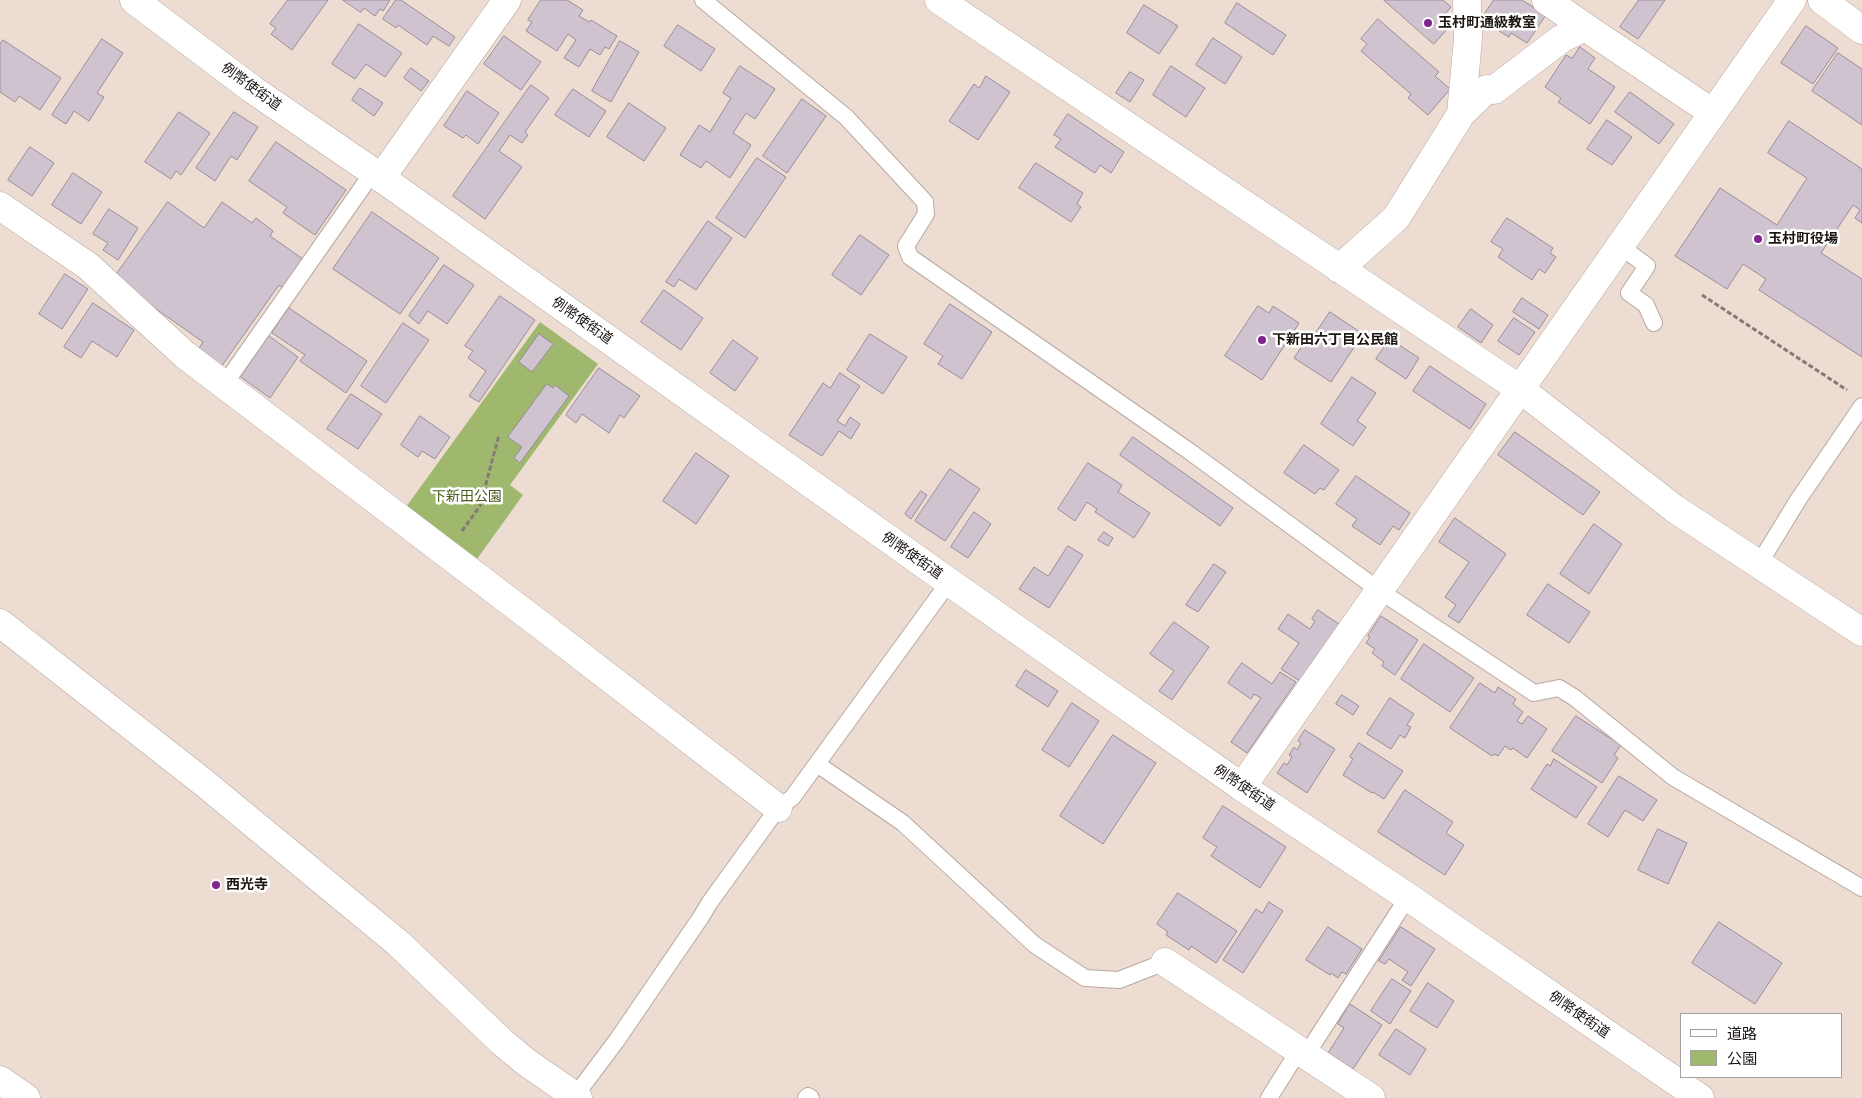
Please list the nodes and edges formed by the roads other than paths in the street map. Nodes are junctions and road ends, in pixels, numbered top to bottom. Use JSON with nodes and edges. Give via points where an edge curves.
{"nodes":[{"id":1,"x":134,"y":0,"type":"edge"},
{"id":2,"x":507,"y":0,"type":"edge"},
{"id":3,"x":704,"y":0,"type":"edge"},
{"id":4,"x":1546,"y":0,"type":"edge"},
{"id":5,"x":1792,"y":0,"type":"edge"},
{"id":6,"x":1822,"y":0,"type":"edge"},
{"id":7,"x":1466,"y":1,"type":"edge"},
{"id":8,"x":957,"y":5,"type":"edge"},
{"id":9,"x":1585,"y":27,"type":"junction"},
{"id":10,"x":1862,"y":30,"type":"edge"},
{"id":11,"x":1713,"y":113,"type":"junction"},
{"id":12,"x":1460,"y":114,"type":"junction"},
{"id":13,"x":377,"y":175,"type":"junction"},
{"id":14,"x":0,"y":206,"type":"edge"},
{"id":15,"x":1620,"y":246,"type":"junction"},
{"id":16,"x":1339,"y":269,"type":"junction"},
{"id":17,"x":1654,"y":323,"type":"dead end"},
{"id":18,"x":224,"y":385,"type":"junction"},
{"id":19,"x":1520,"y":389,"type":"junction"},
{"id":20,"x":1858,"y":400,"type":"edge"},
{"id":21,"x":1856,"y":426,"type":"edge"},
{"id":22,"x":1759,"y":564,"type":"junction"},
{"id":23,"x":949,"y":582,"type":"junction"},
{"id":24,"x":1380,"y":591,"type":"junction"},
{"id":25,"x":0,"y":623,"type":"edge"},
{"id":26,"x":1861,"y":630,"type":"edge"},
{"id":27,"x":817,"y":764,"type":"junction"},
{"id":28,"x":1242,"y":787,"type":"junction"},
{"id":29,"x":778,"y":808,"type":"junction"},
{"id":30,"x":1862,"y":888,"type":"edge"},
{"id":31,"x":1408,"y":897,"type":"junction"},
{"id":32,"x":1166,"y":962,"type":"joint"},
{"id":33,"x":1303,"y":1053,"type":"junction"},
{"id":34,"x":0,"y":1080,"type":"edge"},
{"id":35,"x":577,"y":1097,"type":"edge"},
{"id":36,"x":26,"y":1098,"type":"edge"},
{"id":37,"x":806,"y":1098,"type":"edge"},
{"id":38,"x":811,"y":1098,"type":"edge"},
{"id":39,"x":1269,"y":1098,"type":"edge"},
{"id":40,"x":1371,"y":1098,"type":"edge"},
{"id":41,"x":1700,"y":1098,"type":"edge"}],
"edges":[{"from":1,"to":13,"type":"street","name":"例幣使街道","via":[[252,89]]},
{"from":2,"to":13,"type":"street"},
{"from":3,"to":24,"type":"lane","via":[[846,117],[925,202],[926,214],[906,246],[910,257],[1189,450]]},
{"from":4,"to":9,"type":"street"},
{"from":5,"to":11,"type":"street"},
{"from":6,"to":10,"type":"street"},
{"from":7,"to":12,"type":"street","via":[[1468,39]]},
{"from":8,"to":16,"type":"street"},
{"from":9,"to":11,"type":"street"},
{"from":9,"to":12,"type":"street","via":[[1561,39],[1494,90],[1487,89]]},
{"from":11,"to":15,"type":"street"},
{"from":12,"to":16,"type":"street","via":[[1396,218]]},
{"from":13,"to":18,"type":"lane"},
{"from":13,"to":23,"type":"street","name":"例幣使街道"},
{"from":14,"to":18,"type":"street","via":[[88,266],[185,355]]},
{"from":15,"to":17,"type":"lane","via":[[1647,266],[1629,293],[1646,305]]},
{"from":15,"to":19,"type":"street"},
{"from":16,"to":19,"type":"street"},
{"from":18,"to":29,"type":"street"},
{"from":19,"to":22,"type":"street","via":[[1675,509]]},
{"from":19,"to":24,"type":"street"},
{"from":20,"to":21,"type":"lane"},
{"from":21,"to":22,"type":"lane","via":[[1798,500]]},
{"from":22,"to":26,"type":"street"},
{"from":23,"to":27,"type":"lane"},
{"from":23,"to":28,"type":"street","name":"例幣使街道"},
{"from":24,"to":28,"type":"street"},
{"from":24,"to":30,"type":"lane","via":[[1534,693],[1559,688],[1673,777]]},
{"from":25,"to":35,"type":"street","via":[[203,782],[398,943],[502,1042]]},
{"from":27,"to":29,"type":"lane","via":[[792,798]]},
{"from":27,"to":32,"type":"lane","via":[[903,822],[1035,945],[1085,978],[1119,980]]},
{"from":28,"to":31,"type":"street","name":"例幣使街道"},
{"from":29,"to":35,"type":"lane"},
{"from":31,"to":33,"type":"lane"},
{"from":31,"to":41,"type":"street","name":"例幣使街道"},
{"from":32,"to":33,"type":"street"},
{"from":33,"to":39,"type":"lane"},
{"from":33,"to":40,"type":"street"},
{"from":34,"to":36,"type":"street"},
{"from":37,"to":38,"type":"lane"}]}
